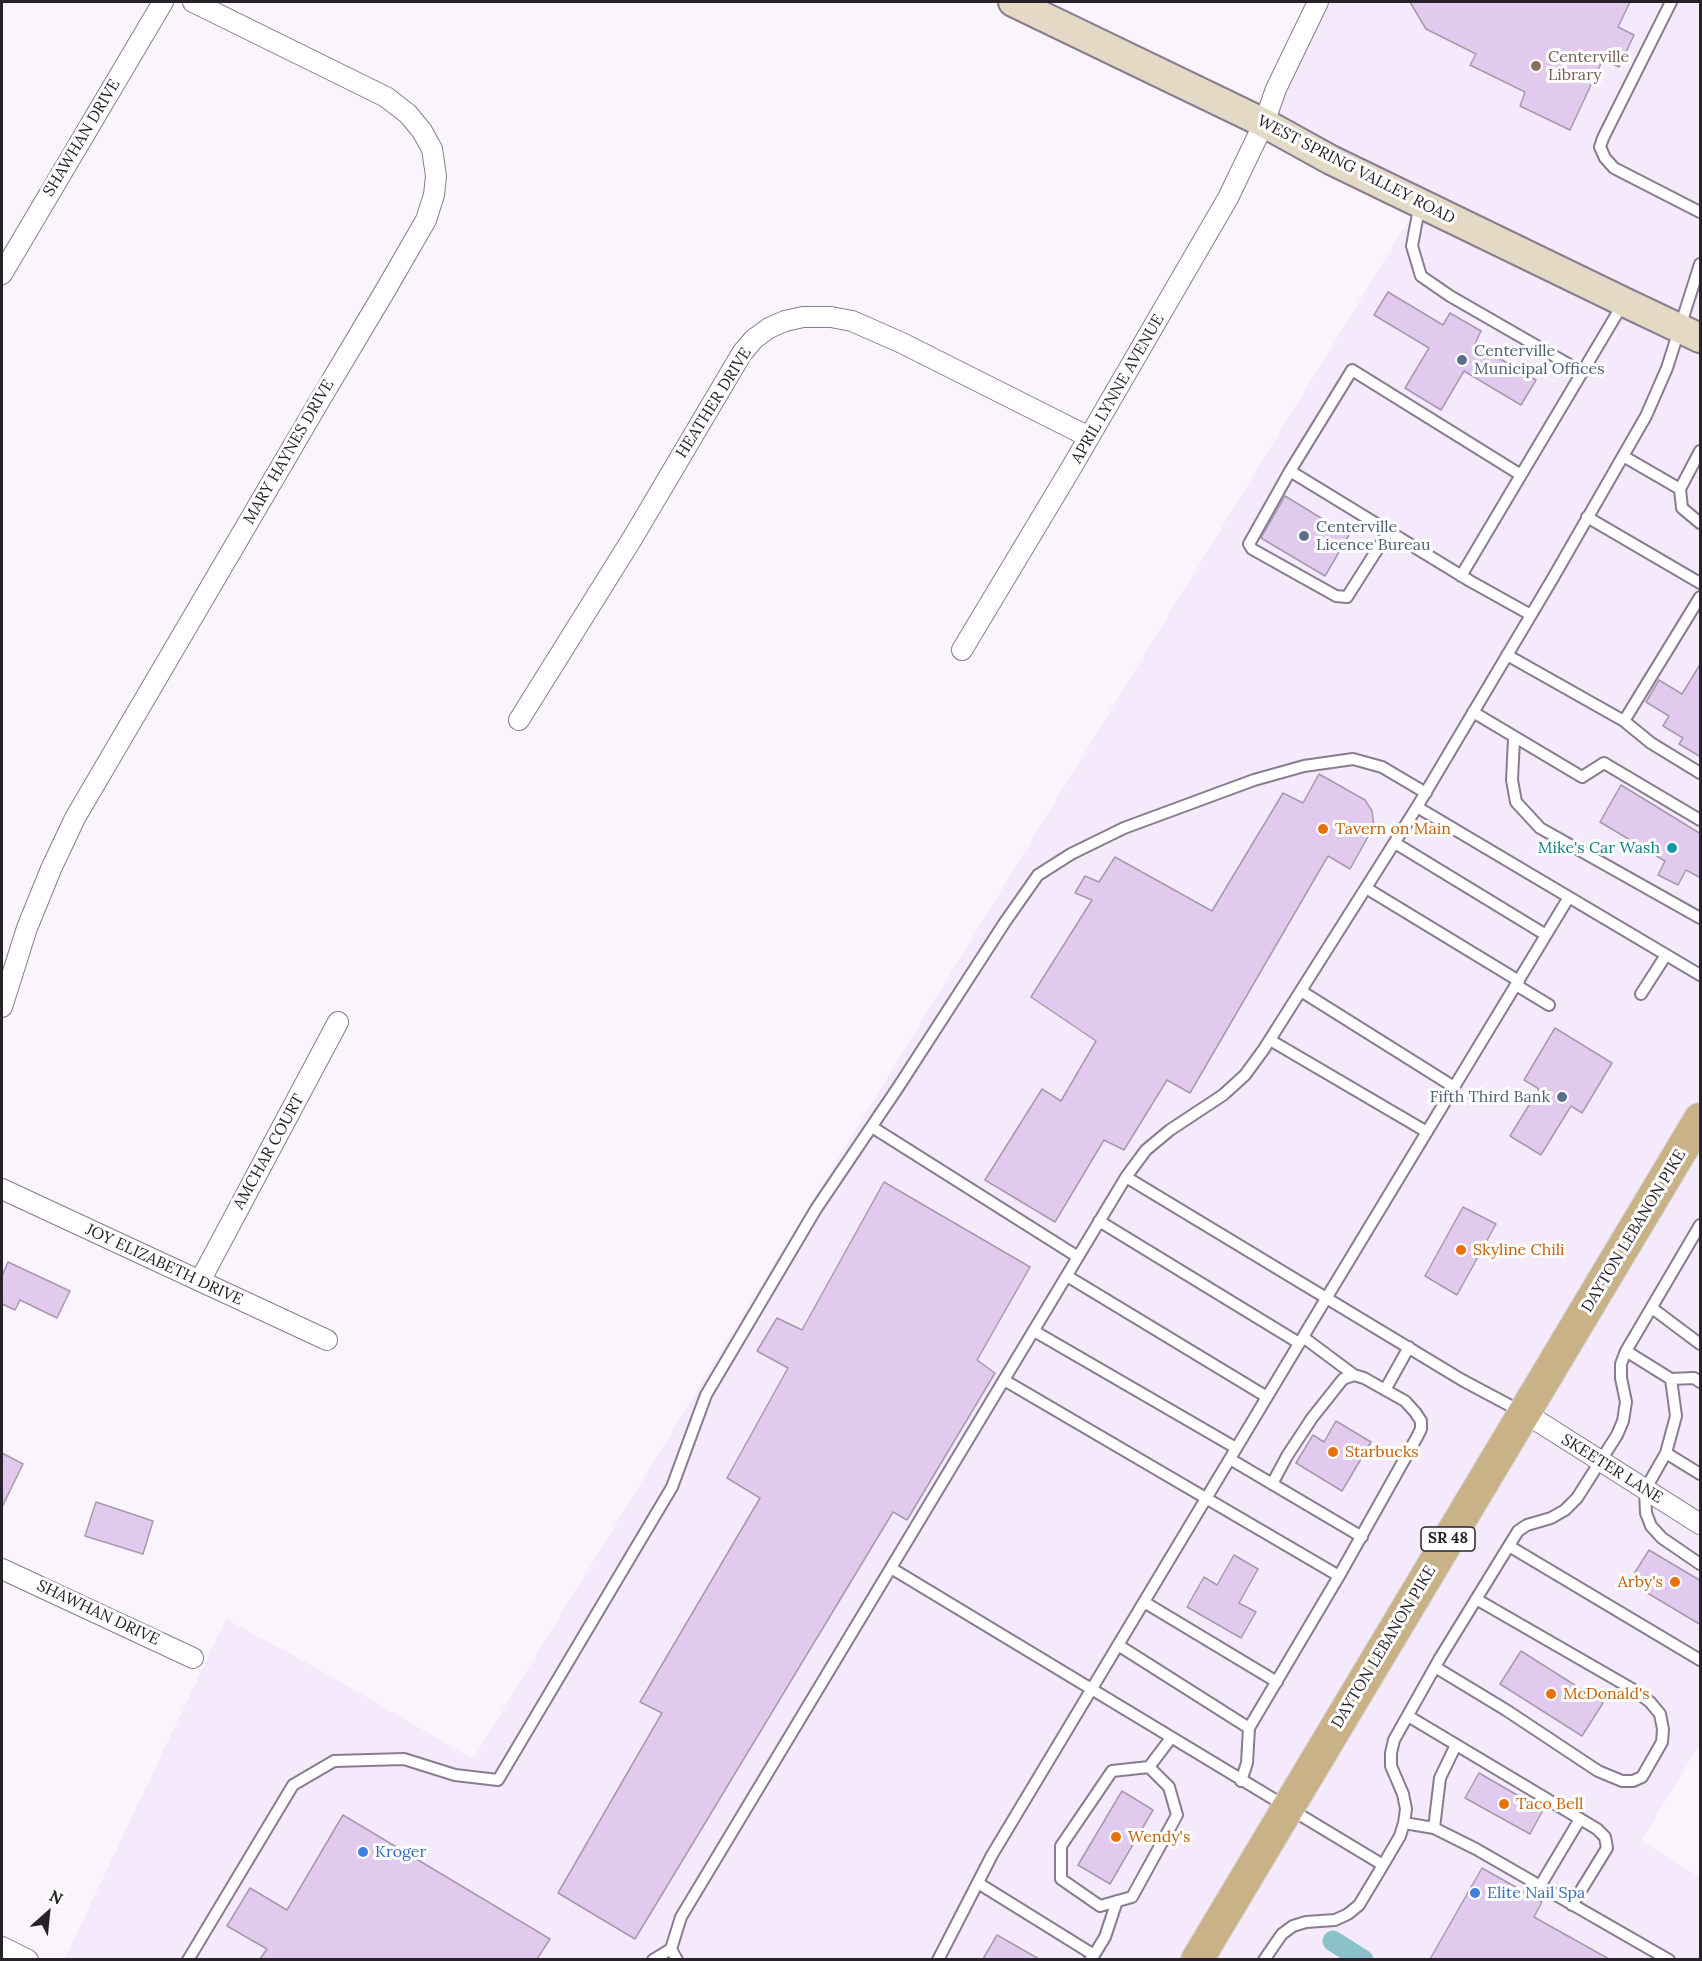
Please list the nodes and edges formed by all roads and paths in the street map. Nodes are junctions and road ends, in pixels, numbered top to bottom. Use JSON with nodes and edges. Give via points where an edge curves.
{"nodes":[{"id":1,"x":163,"y":2,"type":"edge"},
{"id":2,"x":193,"y":2,"type":"edge"},
{"id":3,"x":1013,"y":2,"type":"edge"},
{"id":4,"x":1318,"y":2,"type":"edge"},
{"id":5,"x":1671,"y":2,"type":"edge"},
{"id":6,"x":1264,"y":123,"type":"junction"},
{"id":7,"x":1420,"y":203,"type":"junction"},
{"id":8,"x":1701,"y":212,"type":"edge"},
{"id":9,"x":1701,"y":264,"type":"edge"},
{"id":10,"x":2,"y":274,"type":"edge"},
{"id":11,"x":1624,"y":302,"type":"junction"},
{"id":12,"x":1690,"y":333,"type":"edge"},
{"id":13,"x":1582,"y":372,"type":"junction"},
{"id":14,"x":1089,"y":437,"type":"junction"},
{"id":15,"x":1701,"y":451,"type":"edge"},
{"id":16,"x":1623,"y":456,"type":"junction"},
{"id":17,"x":1290,"y":471,"type":"junction"},
{"id":18,"x":1521,"y":475,"type":"junction"},
{"id":19,"x":1680,"y":489,"type":"junction"},
{"id":20,"x":1587,"y":517,"type":"junction"},
{"id":21,"x":1701,"y":523,"type":"edge"},
{"id":22,"x":1389,"y":531,"type":"junction"},
{"id":23,"x":1461,"y":576,"type":"junction"},
{"id":24,"x":1701,"y":584,"type":"edge"},
{"id":25,"x":1701,"y":597,"type":"edge"},
{"id":26,"x":1531,"y":615,"type":"junction"},
{"id":27,"x":962,"y":650,"type":"dead end"},
{"id":28,"x":1507,"y":656,"type":"junction"},
{"id":29,"x":1473,"y":712,"type":"junction"},
{"id":30,"x":519,"y":720,"type":"dead end"},
{"id":31,"x":1624,"y":721,"type":"junction"},
{"id":32,"x":1514,"y":739,"type":"junction"},
{"id":33,"x":1701,"y":773,"type":"edge"},
{"id":34,"x":1426,"y":793,"type":"junction"},
{"id":35,"x":1417,"y":807,"type":"junction"},
{"id":36,"x":1701,"y":820,"type":"edge"},
{"id":37,"x":1395,"y":843,"type":"junction"},
{"id":38,"x":1366,"y":888,"type":"junction"},
{"id":39,"x":1569,"y":897,"type":"junction"},
{"id":40,"x":1701,"y":918,"type":"edge"},
{"id":41,"x":1546,"y":935,"type":"junction"},
{"id":42,"x":1666,"y":955,"type":"junction"},
{"id":43,"x":1701,"y":975,"type":"edge"},
{"id":44,"x":1517,"y":983,"type":"junction"},
{"id":45,"x":1301,"y":991,"type":"junction"},
{"id":46,"x":1641,"y":994,"type":"dead end"},
{"id":47,"x":1549,"y":1005,"type":"dead end"},
{"id":48,"x":2,"y":1007,"type":"edge"},
{"id":49,"x":338,"y":1022,"type":"dead end"},
{"id":50,"x":1270,"y":1040,"type":"junction"},
{"id":51,"x":1454,"y":1087,"type":"junction"},
{"id":52,"x":1701,"y":1119,"type":"edge"},
{"id":53,"x":872,"y":1127,"type":"junction"},
{"id":54,"x":1427,"y":1132,"type":"junction"},
{"id":55,"x":1126,"y":1177,"type":"junction"},
{"id":56,"x":2,"y":1189,"type":"edge"},
{"id":57,"x":1099,"y":1221,"type":"junction"},
{"id":58,"x":1701,"y":1225,"type":"edge"},
{"id":59,"x":1078,"y":1257,"type":"junction"},
{"id":60,"x":1066,"y":1276,"type":"junction"},
{"id":61,"x":200,"y":1281,"type":"junction"},
{"id":62,"x":1327,"y":1297,"type":"junction"},
{"id":63,"x":1652,"y":1308,"type":"junction"},
{"id":64,"x":1034,"y":1331,"type":"junction"},
{"id":65,"x":327,"y":1340,"type":"dead end"},
{"id":66,"x":1301,"y":1340,"type":"junction"},
{"id":67,"x":1701,"y":1344,"type":"edge"},
{"id":68,"x":1409,"y":1347,"type":"junction"},
{"id":69,"x":1626,"y":1351,"type":"junction"},
{"id":70,"x":1354,"y":1375,"type":"junction"},
{"id":71,"x":1671,"y":1379,"type":"junction"},
{"id":72,"x":1004,"y":1380,"type":"junction"},
{"id":73,"x":1701,"y":1382,"type":"edge"},
{"id":74,"x":1385,"y":1390,"type":"junction"},
{"id":75,"x":1267,"y":1397,"type":"junction"},
{"id":76,"x":1525,"y":1413,"type":"junction"},
{"id":77,"x":1236,"y":1448,"type":"junction"},
{"id":78,"x":1666,"y":1454,"type":"junction"},
{"id":79,"x":1230,"y":1459,"type":"junction"},
{"id":80,"x":1600,"y":1462,"type":"junction"},
{"id":81,"x":1701,"y":1474,"type":"edge"},
{"id":82,"x":1272,"y":1484,"type":"junction"},
{"id":83,"x":1644,"y":1490,"type":"junction"},
{"id":84,"x":1207,"y":1497,"type":"junction"},
{"id":85,"x":1701,"y":1524,"type":"edge"},
{"id":86,"x":1362,"y":1537,"type":"junction"},
{"id":87,"x":1509,"y":1546,"type":"junction"},
{"id":88,"x":1701,"y":1564,"type":"edge"},
{"id":89,"x":891,"y":1568,"type":"junction"},
{"id":90,"x":2,"y":1569,"type":"edge"},
{"id":91,"x":1339,"y":1576,"type":"junction"},
{"id":92,"x":1476,"y":1599,"type":"junction"},
{"id":93,"x":1144,"y":1602,"type":"junction"},
{"id":94,"x":1118,"y":1645,"type":"junction"},
{"id":95,"x":1699,"y":1656,"type":"edge"},
{"id":96,"x":193,"y":1658,"type":"dead end"},
{"id":97,"x":1435,"y":1667,"type":"junction"},
{"id":98,"x":1277,"y":1682,"type":"junction"},
{"id":99,"x":1091,"y":1690,"type":"junction"},
{"id":100,"x":1408,"y":1716,"type":"junction"},
{"id":101,"x":1250,"y":1728,"type":"junction"},
{"id":102,"x":1171,"y":1738,"type":"junction"},
{"id":103,"x":1456,"y":1744,"type":"junction"},
{"id":104,"x":1149,"y":1767,"type":"junction"},
{"id":105,"x":1241,"y":1781,"type":"junction"},
{"id":106,"x":1288,"y":1809,"type":"junction"},
{"id":107,"x":1580,"y":1819,"type":"junction"},
{"id":108,"x":1404,"y":1823,"type":"junction"},
{"id":109,"x":1434,"y":1828,"type":"junction"},
{"id":110,"x":1383,"y":1865,"type":"junction"},
{"id":111,"x":978,"y":1883,"type":"junction"},
{"id":112,"x":1540,"y":1886,"type":"junction"},
{"id":113,"x":1117,"y":1901,"type":"junction"},
{"id":114,"x":1572,"y":1905,"type":"junction"},
{"id":115,"x":2,"y":1947,"type":"edge"},
{"id":116,"x":671,"y":1949,"type":"junction"},
{"id":117,"x":1092,"y":1957,"type":"edge"},
{"id":118,"x":28,"y":1959,"type":"edge"},
{"id":119,"x":188,"y":1959,"type":"edge"},
{"id":120,"x":653,"y":1959,"type":"edge"},
{"id":121,"x":677,"y":1959,"type":"edge"},
{"id":122,"x":938,"y":1959,"type":"edge"},
{"id":123,"x":1197,"y":1959,"type":"edge"},
{"id":124,"x":1263,"y":1959,"type":"edge"},
{"id":125,"x":1669,"y":1959,"type":"edge"}],
"edges":[{"from":1,"to":10,"type":"street","name":"SHAWHAN DRIVE"},
{"from":2,"to":48,"type":"street","name":"MARY HAYNES DRIVE","via":[[386,97],[408,114],[432,149],[435,195],[426,220],[391,281],[75,818],[27,928]]},
{"from":3,"to":6,"type":"street","name":"WEST SPRING VALLEY ROAD"},
{"from":4,"to":6,"type":"street","name":"APRIL LYNNE AVENUE"},
{"from":5,"to":8,"type":"lane","via":[[1600,147],[1614,168]]},
{"from":6,"to":7,"type":"street","name":"WEST SPRING VALLEY ROAD"},
{"from":6,"to":14,"type":"street","name":"APRIL LYNNE AVENUE","via":[[1228,198]]},
{"from":7,"to":11,"type":"street","name":"WEST SPRING VALLEY ROAD"},
{"from":7,"to":13,"type":"lane","via":[[1412,246],[1421,276]]},
{"from":9,"to":12,"type":"lane"},
{"from":11,"to":12,"type":"street","name":"WEST SPRING VALLEY ROAD"},
{"from":11,"to":13,"type":"lane"},
{"from":12,"to":16,"type":"lane","via":[[1667,368]]},
{"from":13,"to":18,"type":"lane"},
{"from":14,"to":27,"type":"street","name":"APRIL LYNNE AVENUE"},
{"from":14,"to":30,"type":"street","name":"HEATHER DRIVE","via":[[902,342],[852,321],[831,316],[803,317],[769,328],[742,353]]},
{"from":15,"to":19,"type":"lane"},
{"from":16,"to":19,"type":"lane"},
{"from":16,"to":20,"type":"lane"},
{"from":17,"to":18,"type":"lane","via":[[1352,370]]},
{"from":17,"to":22,"type":"lane"},
{"from":17,"to":22,"type":"lane","via":[[1249,544],[1252,549],[1336,596],[1347,597]]},
{"from":18,"to":23,"type":"lane"},
{"from":19,"to":21,"type":"lane","via":[[1682,508]]},
{"from":20,"to":24,"type":"lane"},
{"from":20,"to":26,"type":"lane"},
{"from":22,"to":23,"type":"lane"},
{"from":23,"to":26,"type":"lane"},
{"from":25,"to":31,"type":"lane"},
{"from":26,"to":28,"type":"lane"},
{"from":28,"to":29,"type":"lane"},
{"from":28,"to":31,"type":"lane"},
{"from":29,"to":32,"type":"lane"},
{"from":29,"to":34,"type":"lane"},
{"from":31,"to":33,"type":"lane","via":[[1650,743]]},
{"from":32,"to":36,"type":"lane","via":[[1582,777],[1604,764]]},
{"from":32,"to":40,"type":"lane","via":[[1515,802],[1540,828]]},
{"from":34,"to":35,"type":"lane"},
{"from":34,"to":53,"type":"lane","via":[[1382,767],[1353,759],[1304,766],[1254,780],[1124,828],[1071,854],[1038,875]]},
{"from":35,"to":37,"type":"lane"},
{"from":35,"to":39,"type":"lane"},
{"from":37,"to":38,"type":"lane"},
{"from":37,"to":41,"type":"lane"},
{"from":38,"to":44,"type":"lane"},
{"from":38,"to":45,"type":"lane"},
{"from":39,"to":41,"type":"lane"},
{"from":39,"to":42,"type":"lane"},
{"from":41,"to":44,"type":"lane"},
{"from":42,"to":43,"type":"lane"},
{"from":42,"to":46,"type":"lane"},
{"from":44,"to":47,"type":"lane"},
{"from":44,"to":51,"type":"lane"},
{"from":45,"to":50,"type":"lane"},
{"from":45,"to":51,"type":"lane"},
{"from":49,"to":61,"type":"street","name":"AMCHAR COURT"},
{"from":50,"to":54,"type":"lane"},
{"from":50,"to":55,"type":"lane","via":[[1245,1075],[1146,1150]]},
{"from":51,"to":54,"type":"lane"},
{"from":52,"to":76,"type":"main road","name":"DAYTON LEBANON PIKE","number":"SR 48"},
{"from":53,"to":59,"type":"lane"},
{"from":53,"to":119,"type":"lane","via":[[816,1209],[706,1395],[672,1487],[498,1780],[455,1775],[404,1759],[334,1761],[293,1785]]},
{"from":54,"to":62,"type":"lane"},
{"from":55,"to":57,"type":"lane"},
{"from":55,"to":62,"type":"lane"},
{"from":56,"to":61,"type":"street","name":"JOY ELIZABETH DRIVE"},
{"from":57,"to":59,"type":"lane"},
{"from":57,"to":66,"type":"lane"},
{"from":58,"to":63,"type":"lane"},
{"from":59,"to":60,"type":"lane"},
{"from":60,"to":64,"type":"lane"},
{"from":60,"to":75,"type":"lane"},
{"from":61,"to":65,"type":"street","name":"JOY ELIZABETH DRIVE"},
{"from":62,"to":66,"type":"lane"},
{"from":62,"to":68,"type":"lane"},
{"from":63,"to":67,"type":"lane"},
{"from":63,"to":69,"type":"lane"},
{"from":64,"to":72,"type":"lane"},
{"from":64,"to":77,"type":"lane"},
{"from":66,"to":70,"type":"lane"},
{"from":66,"to":75,"type":"lane"},
{"from":68,"to":74,"type":"lane"},
{"from":68,"to":76,"type":"lane"},
{"from":69,"to":71,"type":"lane"},
{"from":69,"to":80,"type":"lane","via":[[1621,1378],[1626,1402],[1623,1421]]},
{"from":70,"to":74,"type":"lane"},
{"from":70,"to":82,"type":"lane","via":[[1339,1383]]},
{"from":71,"to":73,"type":"lane","via":[[1694,1378]]},
{"from":71,"to":78,"type":"lane","via":[[1676,1416]]},
{"from":72,"to":84,"type":"lane"},
{"from":72,"to":89,"type":"lane"},
{"from":74,"to":86,"type":"lane","via":[[1405,1401],[1421,1421],[1421,1429]]},
{"from":75,"to":77,"type":"lane"},
{"from":76,"to":80,"type":"street","name":"SKEETER LANE"},
{"from":76,"to":106,"type":"main road","name":"DAYTON LEBANON PIKE","number":"SR 48"},
{"from":77,"to":79,"type":"lane"},
{"from":78,"to":81,"type":"lane"},
{"from":78,"to":83,"type":"lane"},
{"from":79,"to":82,"type":"lane"},
{"from":79,"to":84,"type":"lane"},
{"from":80,"to":83,"type":"street","name":"SKEETER LANE"},
{"from":80,"to":87,"type":"lane","via":[[1565,1510],[1527,1525]]},
{"from":82,"to":86,"type":"lane"},
{"from":83,"to":85,"type":"street","name":"SKEETER LANE"},
{"from":83,"to":88,"type":"lane","via":[[1651,1526]]},
{"from":84,"to":91,"type":"lane"},
{"from":84,"to":93,"type":"lane"},
{"from":86,"to":91,"type":"lane"},
{"from":87,"to":92,"type":"lane"},
{"from":87,"to":95,"type":"lane"},
{"from":89,"to":99,"type":"lane"},
{"from":89,"to":116,"type":"lane","via":[[681,1917]]},
{"from":90,"to":96,"type":"street","name":"SHAWHAN DRIVE"},
{"from":91,"to":98,"type":"lane"},
{"from":92,"to":97,"type":"lane"},
{"from":92,"to":97,"type":"lane","via":[[1650,1702],[1660,1714],[1664,1729],[1662,1742],[1642,1777],[1622,1781],[1598,1771]]},
{"from":93,"to":94,"type":"lane"},
{"from":93,"to":98,"type":"lane"},
{"from":94,"to":99,"type":"lane"},
{"from":94,"to":101,"type":"lane"},
{"from":97,"to":100,"type":"lane"},
{"from":98,"to":101,"type":"lane"},
{"from":99,"to":102,"type":"lane"},
{"from":99,"to":111,"type":"lane"},
{"from":100,"to":103,"type":"lane"},
{"from":100,"to":108,"type":"lane","via":[[1391,1753],[1391,1766],[1406,1809]]},
{"from":101,"to":105,"type":"lane","via":[[1247,1764]]},
{"from":102,"to":104,"type":"lane"},
{"from":102,"to":105,"type":"lane"},
{"from":103,"to":107,"type":"lane"},
{"from":103,"to":109,"type":"lane","via":[[1440,1778]]},
{"from":104,"to":113,"type":"lane","via":[[1169,1787],[1177,1815],[1132,1897]]},
{"from":104,"to":113,"type":"lane","via":[[1112,1771],[1061,1846],[1061,1879],[1100,1906]]},
{"from":105,"to":106,"type":"lane"},
{"from":106,"to":110,"type":"lane"},
{"from":106,"to":123,"type":"main road","name":"DAYTON LEBANON PIKE","number":"SR 48"},
{"from":107,"to":112,"type":"lane"},
{"from":107,"to":114,"type":"lane","via":[[1605,1837],[1607,1848]]},
{"from":108,"to":109,"type":"lane"},
{"from":108,"to":110,"type":"lane"},
{"from":109,"to":112,"type":"lane"},
{"from":110,"to":124,"type":"lane","via":[[1359,1905],[1348,1914],[1335,1920],[1293,1926]]},
{"from":111,"to":117,"type":"lane"},
{"from":111,"to":122,"type":"lane"},
{"from":112,"to":114,"type":"lane"},
{"from":113,"to":117,"type":"lane","via":[[1105,1936]]},
{"from":114,"to":125,"type":"lane"},
{"from":115,"to":118,"type":"street"},
{"from":116,"to":120,"type":"lane"},
{"from":116,"to":121,"type":"lane"}]}
